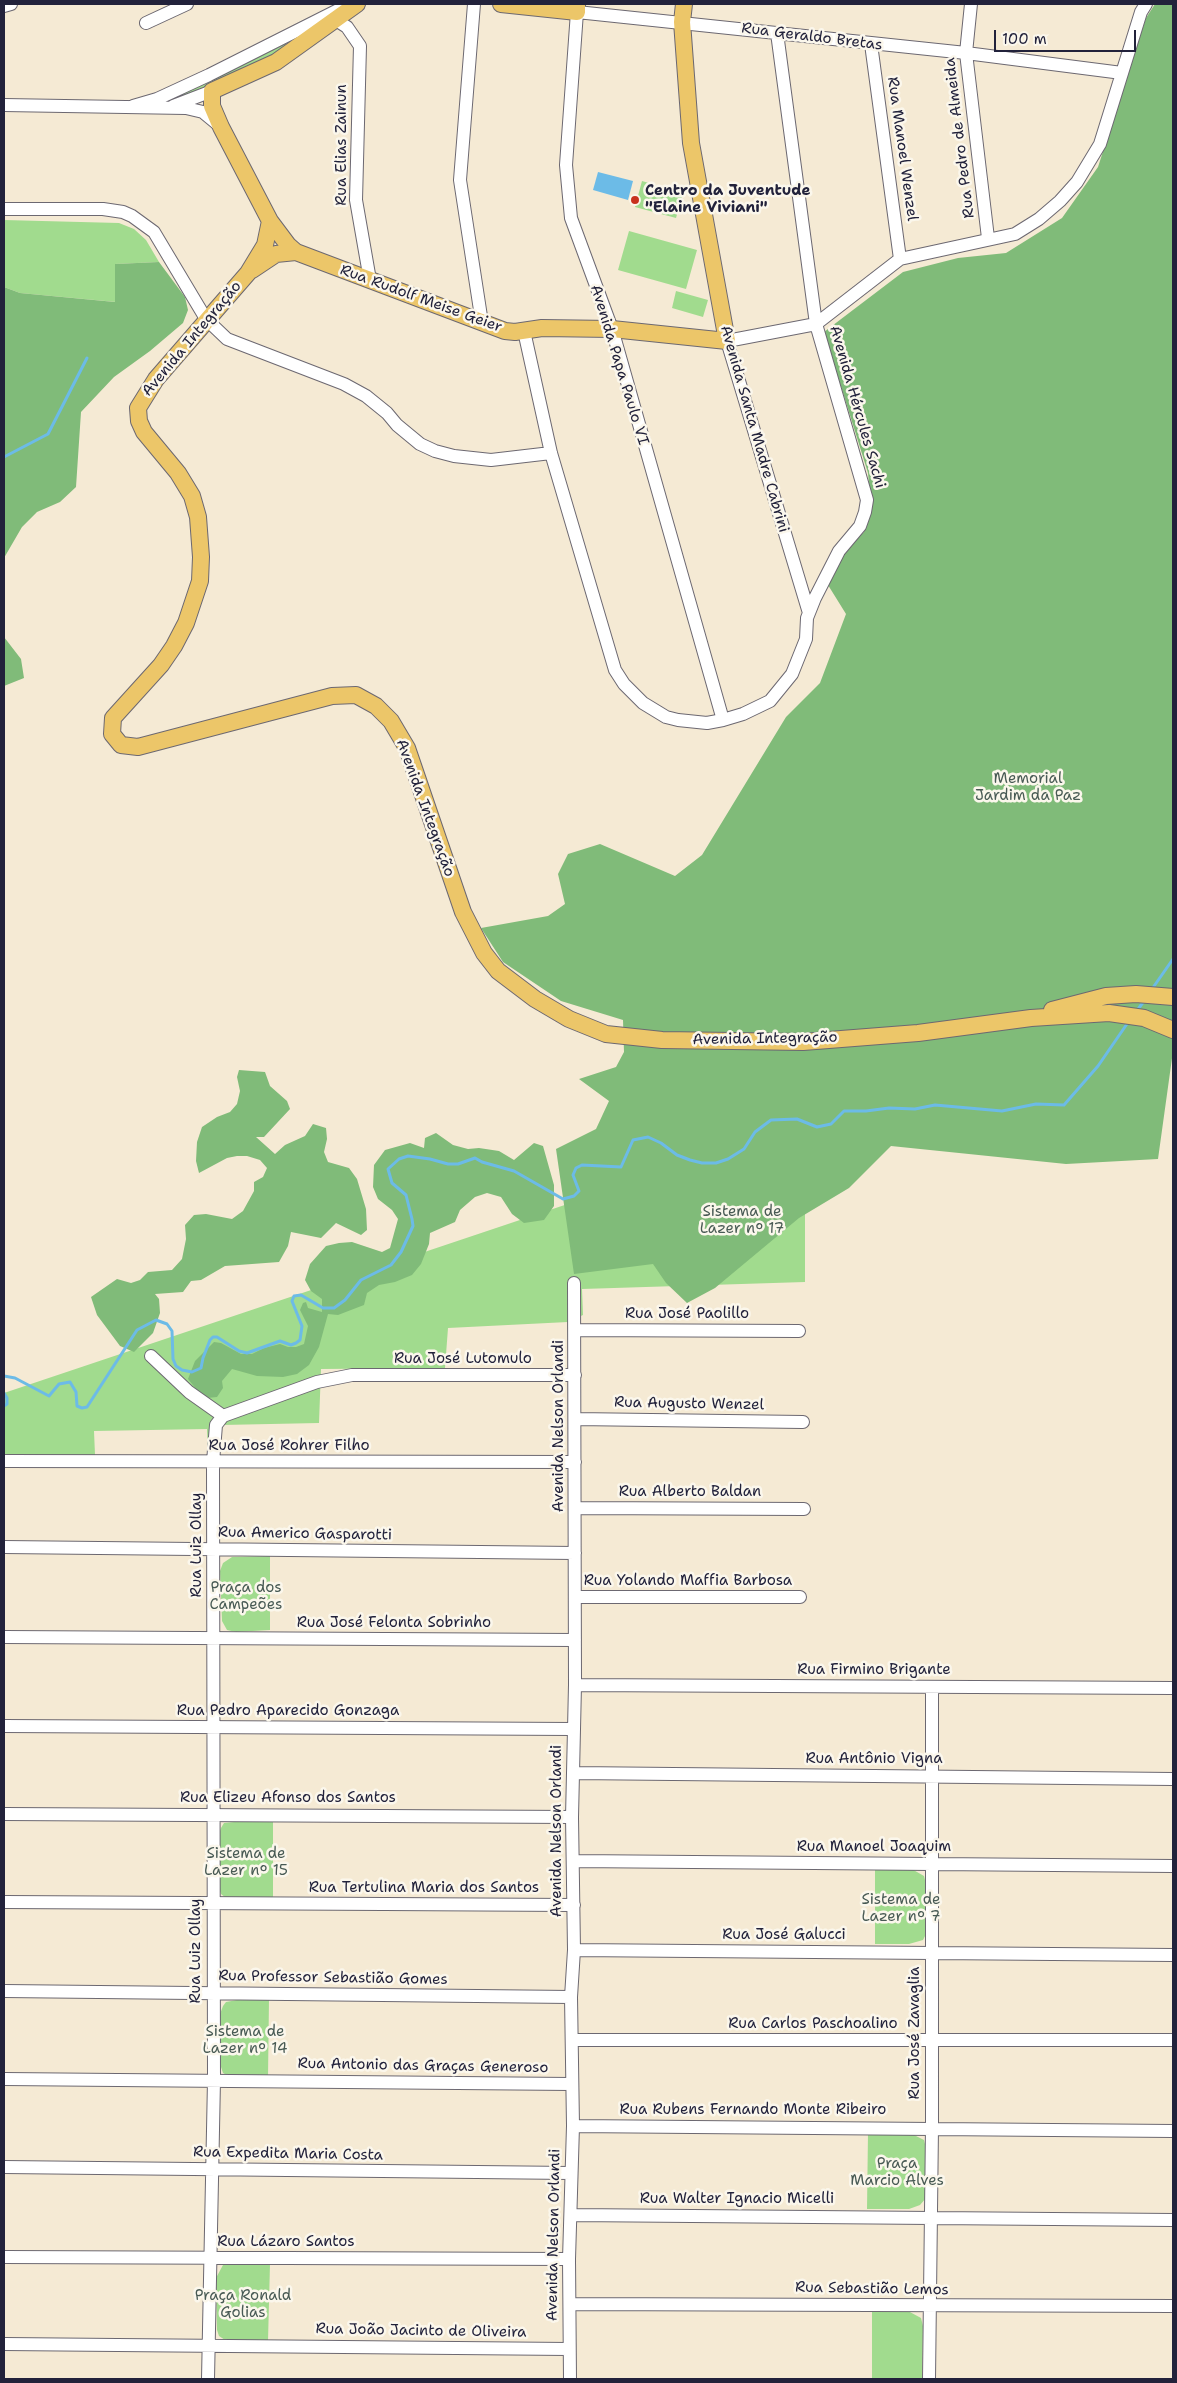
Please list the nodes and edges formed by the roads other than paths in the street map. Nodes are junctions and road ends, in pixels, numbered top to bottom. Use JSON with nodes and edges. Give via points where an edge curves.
{"nodes":[{"id":1,"x":11,"y":4,"type":"edge"},
{"id":2,"x":187,"y":4,"type":"edge"},
{"id":3,"x":353,"y":4,"type":"edge"},
{"id":4,"x":358,"y":4,"type":"edge"},
{"id":5,"x":474,"y":4,"type":"edge"},
{"id":6,"x":501,"y":4,"type":"edge"},
{"id":7,"x":684,"y":4,"type":"edge"},
{"id":8,"x":971,"y":4,"type":"edge"},
{"id":9,"x":1146,"y":4,"type":"edge"},
{"id":10,"x":4,"y":6,"type":"edge"},
{"id":11,"x":577,"y":8,"type":"edge"},
{"id":12,"x":333,"y":12,"type":"edge"},
{"id":13,"x":682,"y":22,"type":"junction"},
{"id":14,"x":146,"y":23,"type":"dead end"},
{"id":15,"x":777,"y":34,"type":"junction"},
{"id":16,"x":871,"y":44,"type":"junction"},
{"id":17,"x":966,"y":53,"type":"junction"},
{"id":18,"x":1122,"y":73,"type":"junction"},
{"id":19,"x":212,"y":91,"type":"junction"},
{"id":20,"x":4,"y":105,"type":"edge"},
{"id":21,"x":133,"y":106,"type":"junction"},
{"id":22,"x":171,"y":107,"type":"junction"},
{"id":23,"x":221,"y":127,"type":"junction"},
{"id":24,"x":4,"y":209,"type":"edge"},
{"id":25,"x":270,"y":221,"type":"junction"},
{"id":26,"x":988,"y":238,"type":"junction"},
{"id":27,"x":296,"y":252,"type":"junction"},
{"id":28,"x":900,"y":259,"type":"junction"},
{"id":29,"x":248,"y":273,"type":"junction"},
{"id":30,"x":370,"y":280,"type":"junction"},
{"id":31,"x":206,"y":319,"type":"junction"},
{"id":32,"x":482,"y":323,"type":"junction"},
{"id":33,"x":816,"y":324,"type":"junction"},
{"id":34,"x":612,"y":328,"type":"junction"},
{"id":35,"x":524,"y":331,"type":"junction"},
{"id":36,"x":727,"y":341,"type":"junction"},
{"id":37,"x":551,"y":453,"type":"junction"},
{"id":38,"x":809,"y":613,"type":"junction"},
{"id":39,"x":723,"y":720,"type":"junction"},
{"id":40,"x":1173,"y":997,"type":"edge"},
{"id":41,"x":1031,"y":1018,"type":"junction"},
{"id":42,"x":1173,"y":1030,"type":"edge"},
{"id":43,"x":574,"y":1282,"type":"dead end"},
{"id":44,"x":575,"y":1330,"type":"junction"},
{"id":45,"x":799,"y":1332,"type":"dead end"},
{"id":46,"x":151,"y":1356,"type":"dead end"},
{"id":47,"x":575,"y":1375,"type":"junction"},
{"id":48,"x":223,"y":1416,"type":"junction"},
{"id":49,"x":575,"y":1419,"type":"junction"},
{"id":50,"x":803,"y":1422,"type":"dead end"},
{"id":51,"x":4,"y":1461,"type":"edge"},
{"id":52,"x":213,"y":1462,"type":"junction"},
{"id":53,"x":575,"y":1462,"type":"junction"},
{"id":54,"x":576,"y":1508,"type":"junction"},
{"id":55,"x":804,"y":1509,"type":"dead end"},
{"id":56,"x":4,"y":1547,"type":"edge"},
{"id":57,"x":214,"y":1550,"type":"junction"},
{"id":58,"x":575,"y":1554,"type":"junction"},
{"id":59,"x":575,"y":1597,"type":"junction"},
{"id":60,"x":800,"y":1597,"type":"dead end"},
{"id":61,"x":4,"y":1637,"type":"edge"},
{"id":62,"x":213,"y":1638,"type":"junction"},
{"id":63,"x":575,"y":1640,"type":"junction"},
{"id":64,"x":575,"y":1685,"type":"junction"},
{"id":65,"x":932,"y":1687,"type":"junction"},
{"id":66,"x":1173,"y":1688,"type":"edge"},
{"id":67,"x":4,"y":1726,"type":"edge"},
{"id":68,"x":213,"y":1727,"type":"junction"},
{"id":69,"x":573,"y":1729,"type":"junction"},
{"id":70,"x":574,"y":1773,"type":"junction"},
{"id":71,"x":933,"y":1775,"type":"junction"},
{"id":72,"x":1173,"y":1779,"type":"edge"},
{"id":73,"x":4,"y":1814,"type":"edge"},
{"id":74,"x":213,"y":1814,"type":"junction"},
{"id":75,"x":572,"y":1817,"type":"junction"},
{"id":76,"x":574,"y":1861,"type":"junction"},
{"id":77,"x":933,"y":1864,"type":"junction"},
{"id":78,"x":1173,"y":1866,"type":"edge"},
{"id":79,"x":4,"y":1902,"type":"edge"},
{"id":80,"x":213,"y":1903,"type":"junction"},
{"id":81,"x":574,"y":1905,"type":"junction"},
{"id":82,"x":574,"y":1950,"type":"junction"},
{"id":83,"x":932,"y":1952,"type":"junction"},
{"id":84,"x":1173,"y":1955,"type":"edge"},
{"id":85,"x":4,"y":1991,"type":"edge"},
{"id":86,"x":212,"y":1992,"type":"junction"},
{"id":87,"x":571,"y":1998,"type":"junction"},
{"id":88,"x":572,"y":2040,"type":"junction"},
{"id":89,"x":931,"y":2040,"type":"junction"},
{"id":90,"x":1173,"y":2040,"type":"edge"},
{"id":91,"x":4,"y":2078,"type":"edge"},
{"id":92,"x":214,"y":2080,"type":"junction"},
{"id":93,"x":572,"y":2084,"type":"junction"},
{"id":94,"x":573,"y":2126,"type":"junction"},
{"id":95,"x":932,"y":2127,"type":"junction"},
{"id":96,"x":1173,"y":2131,"type":"edge"},
{"id":97,"x":4,"y":2167,"type":"edge"},
{"id":98,"x":212,"y":2169,"type":"junction"},
{"id":99,"x":571,"y":2173,"type":"junction"},
{"id":100,"x":572,"y":2214,"type":"junction"},
{"id":101,"x":930,"y":2216,"type":"junction"},
{"id":102,"x":1173,"y":2220,"type":"edge"},
{"id":103,"x":4,"y":2256,"type":"edge"},
{"id":104,"x":210,"y":2258,"type":"junction"},
{"id":105,"x":569,"y":2259,"type":"junction"},
{"id":106,"x":570,"y":2304,"type":"junction"},
{"id":107,"x":929,"y":2306,"type":"junction"},
{"id":108,"x":1173,"y":2306,"type":"edge"},
{"id":109,"x":4,"y":2344,"type":"edge"},
{"id":110,"x":208,"y":2345,"type":"junction"},
{"id":111,"x":569,"y":2349,"type":"junction"},
{"id":112,"x":208,"y":2379,"type":"edge"},
{"id":113,"x":570,"y":2379,"type":"edge"},
{"id":114,"x":928,"y":2379,"type":"edge"}],
"edges":[{"from":1,"to":10,"type":"street"},
{"from":2,"to":14,"type":"street"},
{"from":3,"to":12,"type":"street"},
{"from":4,"to":12,"type":"main road"},
{"from":5,"to":32,"type":"street","via":[[460,180]]},
{"from":6,"to":11,"type":"main road","name":"Rua Geraldo Bretas"},
{"from":7,"to":13,"type":"main road","name":"Avenida Santa Madre Cabrini"},
{"from":8,"to":17,"type":"street","name":"Rua Pedro de Almeida"},
{"from":9,"to":18,"type":"street","name":"Avenida Hércules Sachi"},
{"from":11,"to":13,"type":"street","name":"Rua Geraldo Bretas"},
{"from":11,"to":34,"type":"street","name":"Avenida Papa Paulo VI","via":[[566,181],[577,238]]},
{"from":12,"to":19,"type":"main road","via":[[305,42],[276,62]]},
{"from":12,"to":21,"type":"street","via":[[209,75],[157,99]]},
{"from":12,"to":30,"type":"street","name":"Rua Elias Zainun","via":[[360,46],[356,200]]},
{"from":13,"to":15,"type":"street","name":"Rua Geraldo Bretas"},
{"from":13,"to":36,"type":"main road","name":"Avenida Santa Madre Cabrini","via":[[691,143]]},
{"from":15,"to":16,"type":"street","name":"Rua Geraldo Bretas"},
{"from":15,"to":33,"type":"street"},
{"from":16,"to":17,"type":"street","name":"Rua Geraldo Bretas"},
{"from":16,"to":28,"type":"street","name":"Rua Manoel Wenzel"},
{"from":17,"to":18,"type":"street","name":"Rua Geraldo Bretas"},
{"from":17,"to":26,"type":"street","name":"Rua Pedro de Almeida"},
{"from":18,"to":26,"type":"street","name":"Avenida Hércules Sachi","via":[[1100,144],[1077,182],[1039,219],[1015,234]]},
{"from":19,"to":22,"type":"street"},
{"from":19,"to":23,"type":"main road","via":[[212,106]]},
{"from":20,"to":21,"type":"street"},
{"from":21,"to":22,"type":"street"},
{"from":22,"to":23,"type":"street","via":[[203,112]]},
{"from":23,"to":25,"type":"main road"},
{"from":24,"to":31,"type":"street","via":[[102,210],[132,216],[154,232]]},
{"from":25,"to":27,"type":"main road"},
{"from":25,"to":29,"type":"main road","name":"Avenida Integração","via":[[265,245]]},
{"from":26,"to":28,"type":"street","name":"Avenida Hércules Sachi"},
{"from":27,"to":29,"type":"main road","name":"Avenida Integração","via":[[276,254]]},
{"from":27,"to":30,"type":"main road","name":"Rua Rudolf Meise Geier"},
{"from":28,"to":33,"type":"street","name":"Avenida Hércules Sachi"},
{"from":29,"to":31,"type":"main road","name":"Avenida Integração"},
{"from":30,"to":32,"type":"main road","name":"Rua Rudolf Meise Geier"},
{"from":31,"to":37,"type":"street","via":[[227,338],[333,378],[366,396],[420,444],[435,451],[492,460]]},
{"from":31,"to":41,"type":"main road","name":"Avenida Integração","via":[[156,379],[138,408],[144,432],[178,473],[192,496],[198,517],[200,581],[186,623],[174,646],[161,665],[112,718],[112,734],[121,744],[138,747],[332,696],[356,695],[376,706],[391,721],[407,748],[462,912],[484,953],[498,971],[534,999],[569,1019],[606,1034],[662,1040],[803,1042],[918,1033]]},
{"from":32,"to":35,"type":"main road","name":"Rua Rudolf Meise Geier","via":[[505,331]]},
{"from":33,"to":36,"type":"street","name":"Rua Rudolf Meise Geier"},
{"from":33,"to":38,"type":"street","name":"Avenida Hércules Sachi","via":[[867,500],[860,526],[839,551]]},
{"from":34,"to":35,"type":"main road","name":"Rua Rudolf Meise Geier"},
{"from":34,"to":36,"type":"main road","name":"Rua Rudolf Meise Geier"},
{"from":34,"to":39,"type":"street","name":"Avenida Papa Paulo VI"},
{"from":35,"to":37,"type":"street"},
{"from":36,"to":38,"type":"street","name":"Avenida Santa Madre Cabrini"},
{"from":37,"to":39,"type":"street","name":"Avenida Hércules Sachi","via":[[615,670],[633,694],[666,717],[690,722]]},
{"from":38,"to":39,"type":"street","name":"Avenida Hércules Sachi","via":[[806,639],[799,658],[780,691],[770,701]]},
{"from":40,"to":41,"type":"main road","name":"Avenida Integração","via":[[1106,996]]},
{"from":41,"to":42,"type":"main road","name":"Avenida Integração","via":[[1110,1013],[1132,1016]]},
{"from":43,"to":44,"type":"street","name":"Avenida Nelson Orlandi"},
{"from":44,"to":45,"type":"street","name":"Rua José Paolillo"},
{"from":44,"to":47,"type":"street","name":"Avenida Nelson Orlandi"},
{"from":46,"to":48,"type":"street","via":[[189,1392]]},
{"from":47,"to":48,"type":"street","name":"Rua José Lutomulo","via":[[352,1375],[316,1382]]},
{"from":47,"to":49,"type":"street","name":"Avenida Nelson Orlandi"},
{"from":48,"to":52,"type":"street","name":"Rua Luiz Ollay","via":[[216,1425]]},
{"from":49,"to":50,"type":"street","name":"Rua Augusto Wenzel"},
{"from":49,"to":53,"type":"street","name":"Avenida Nelson Orlandi"},
{"from":51,"to":52,"type":"street","name":"Rua José Rohrer Filho"},
{"from":52,"to":53,"type":"street","name":"Rua José Rohrer Filho"},
{"from":52,"to":57,"type":"street","name":"Rua Luiz Ollay"},
{"from":53,"to":54,"type":"street","name":"Avenida Nelson Orlandi"},
{"from":54,"to":55,"type":"street","name":"Rua Alberto Baldan"},
{"from":54,"to":58,"type":"street","name":"Avenida Nelson Orlandi"},
{"from":56,"to":57,"type":"street","name":"Rua Americo Gasparotti"},
{"from":57,"to":58,"type":"street","name":"Rua Americo Gasparotti"},
{"from":57,"to":62,"type":"street","name":"Rua Luiz Ollay"},
{"from":58,"to":59,"type":"street","name":"Avenida Nelson Orlandi"},
{"from":59,"to":60,"type":"street","name":"Rua Yolando Maffia Barbosa"},
{"from":59,"to":63,"type":"street","name":"Avenida Nelson Orlandi"},
{"from":61,"to":62,"type":"street","name":"Rua José Felonta Sobrinho"},
{"from":62,"to":63,"type":"street","name":"Rua José Felonta Sobrinho"},
{"from":62,"to":68,"type":"street","name":"Rua Luiz Ollay"},
{"from":63,"to":64,"type":"street","name":"Avenida Nelson Orlandi"},
{"from":64,"to":65,"type":"street","name":"Rua Firmino Brigante"},
{"from":64,"to":69,"type":"street","name":"Avenida Nelson Orlandi"},
{"from":65,"to":66,"type":"street","name":"Rua Firmino Brigante"},
{"from":65,"to":71,"type":"street","name":"Rua José Zavaglia"},
{"from":67,"to":68,"type":"street","name":"Rua Pedro Aparecido Gonzaga"},
{"from":68,"to":69,"type":"street","name":"Rua Pedro Aparecido Gonzaga"},
{"from":68,"to":74,"type":"street","name":"Rua Luiz Ollay"},
{"from":69,"to":70,"type":"street","name":"Avenida Nelson Orlandi"},
{"from":70,"to":71,"type":"street","name":"Rua Antônio Vigna"},
{"from":70,"to":75,"type":"street","name":"Avenida Nelson Orlandi"},
{"from":71,"to":72,"type":"street","name":"Rua Antônio Vigna"},
{"from":71,"to":77,"type":"street","name":"Rua José Zavaglia"},
{"from":73,"to":74,"type":"street","name":"Rua Elizeu Afonso dos Santos"},
{"from":74,"to":75,"type":"street","name":"Rua Elizeu Afonso dos Santos"},
{"from":74,"to":80,"type":"street","name":"Rua Luiz Ollay"},
{"from":75,"to":76,"type":"street","name":"Avenida Nelson Orlandi"},
{"from":76,"to":77,"type":"street","name":"Rua Manoel Joaquim"},
{"from":76,"to":81,"type":"street","name":"Avenida Nelson Orlandi"},
{"from":77,"to":78,"type":"street","name":"Rua Manoel Joaquim"},
{"from":77,"to":83,"type":"street","name":"Rua José Zavaglia"},
{"from":79,"to":80,"type":"street","name":"Rua Tertulina Maria dos Santos"},
{"from":80,"to":81,"type":"street","name":"Rua Tertulina Maria dos Santos"},
{"from":80,"to":86,"type":"street","name":"Rua Luiz Ollay"},
{"from":81,"to":82,"type":"street","name":"Avenida Nelson Orlandi"},
{"from":82,"to":83,"type":"street","name":"Rua José Galucci"},
{"from":82,"to":87,"type":"street","name":"Avenida Nelson Orlandi"},
{"from":83,"to":84,"type":"street","name":"Rua José Galucci"},
{"from":83,"to":89,"type":"street","name":"Rua José Zavaglia"},
{"from":85,"to":86,"type":"street","name":"Rua Professor Sebastião Gomes"},
{"from":86,"to":87,"type":"street","name":"Rua Professor Sebastião Gomes"},
{"from":86,"to":92,"type":"street","name":"Rua Luiz Ollay"},
{"from":87,"to":88,"type":"street","name":"Avenida Nelson Orlandi"},
{"from":88,"to":89,"type":"street","name":"Rua Carlos Paschoalino"},
{"from":88,"to":93,"type":"street","name":"Avenida Nelson Orlandi"},
{"from":89,"to":90,"type":"street","name":"Rua Carlos Paschoalino"},
{"from":89,"to":95,"type":"street","name":"Rua José Zavaglia"},
{"from":91,"to":92,"type":"street","name":"Rua Antonio das Graças Generoso"},
{"from":92,"to":93,"type":"street","name":"Rua Antonio das Graças Generoso"},
{"from":92,"to":98,"type":"street","name":"Rua Luiz Ollay"},
{"from":93,"to":94,"type":"street","name":"Avenida Nelson Orlandi"},
{"from":94,"to":95,"type":"street","name":"Rua Rubens Fernando Monte Ribeiro"},
{"from":94,"to":99,"type":"street","name":"Avenida Nelson Orlandi"},
{"from":95,"to":96,"type":"street","name":"Rua Rubens Fernando Monte Ribeiro"},
{"from":95,"to":101,"type":"street","name":"Rua José Zavaglia"},
{"from":97,"to":98,"type":"street","name":"Rua Expedita Maria Costa"},
{"from":98,"to":99,"type":"street","name":"Rua Expedita Maria Costa"},
{"from":98,"to":104,"type":"street","name":"Rua Luiz Ollay"},
{"from":99,"to":100,"type":"street","name":"Avenida Nelson Orlandi"},
{"from":100,"to":101,"type":"street","name":"Rua Walter Ignacio Micelli"},
{"from":100,"to":105,"type":"street","name":"Avenida Nelson Orlandi"},
{"from":101,"to":102,"type":"street","name":"Rua Walter Ignacio Micelli"},
{"from":101,"to":107,"type":"street","name":"Rua José Zavaglia"},
{"from":103,"to":104,"type":"street","name":"Rua Lázaro Santos"},
{"from":104,"to":105,"type":"street","name":"Rua Lázaro Santos"},
{"from":104,"to":110,"type":"street","name":"Rua Luiz Ollay"},
{"from":105,"to":106,"type":"street","name":"Avenida Nelson Orlandi"},
{"from":106,"to":107,"type":"street","name":"Rua Sebastião Lemos"},
{"from":106,"to":111,"type":"street","name":"Avenida Nelson Orlandi"},
{"from":107,"to":108,"type":"street","name":"Rua Sebastião Lemos"},
{"from":107,"to":114,"type":"street","name":"Rua José Zavaglia"},
{"from":109,"to":110,"type":"street","name":"Rua João Jacinto de Oliveira"},
{"from":110,"to":111,"type":"street","name":"Rua João Jacinto de Oliveira"},
{"from":110,"to":112,"type":"street","name":"Rua Luiz Ollay"},
{"from":111,"to":113,"type":"street","name":"Avenida Nelson Orlandi"}]}
